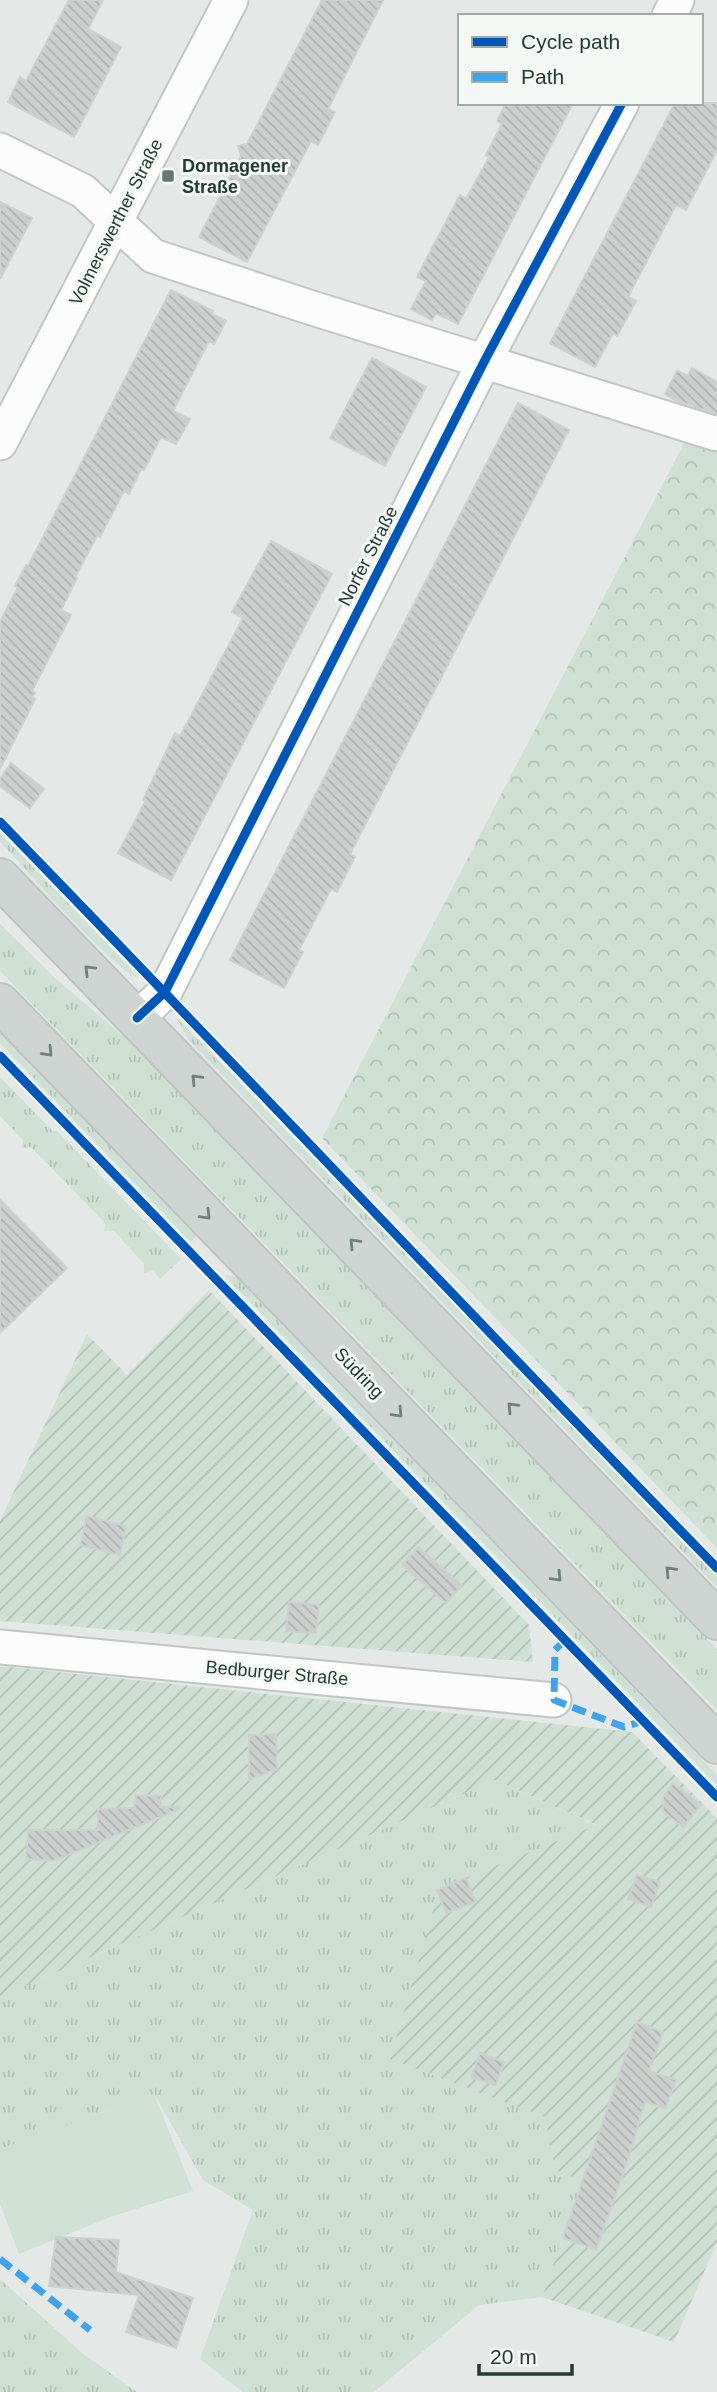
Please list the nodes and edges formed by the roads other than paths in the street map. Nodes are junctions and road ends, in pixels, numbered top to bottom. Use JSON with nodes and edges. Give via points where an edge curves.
{"nodes":[{"id":1,"x":231,"y":0,"type":"edge"},
{"id":2,"x":621,"y":105,"type":"edge"},
{"id":3,"x":0,"y":150,"type":"edge"},
{"id":4,"x":117,"y":221,"type":"junction"},
{"id":5,"x":485,"y":360,"type":"junction"},
{"id":6,"x":717,"y":434,"type":"edge"},
{"id":7,"x":0,"y":443,"type":"edge"},
{"id":8,"x":0,"y":878,"type":"edge"},
{"id":9,"x":0,"y":1003,"type":"edge"},
{"id":10,"x":137,"y":1018,"type":"junction"},
{"id":11,"x":717,"y":1620,"type":"edge"},
{"id":12,"x":0,"y":1647,"type":"edge"},
{"id":13,"x":554,"y":1700,"type":"dead end"},
{"id":14,"x":717,"y":1744,"type":"edge"}],
"edges":[{"from":1,"to":4,"type":"street","name":"Volmerswerther Straße"},
{"from":2,"to":5,"type":"street","name":"Norfer Straße"},
{"from":3,"to":4,"type":"street","via":[[83,191]]},
{"from":4,"to":5,"type":"street","via":[[153,256]]},
{"from":4,"to":7,"type":"street","name":"Volmerswerther Straße"},
{"from":5,"to":6,"type":"street"},
{"from":5,"to":10,"type":"street","name":"Norfer Straße","via":[[165,992]]},
{"from":10,"to":8,"type":"main road","one_way":true},
{"from":9,"to":14,"type":"main road","name":"Südring","one_way":true},
{"from":11,"to":10,"type":"main road","one_way":true},
{"from":12,"to":13,"type":"street","name":"Bedburger Straße"}]}
